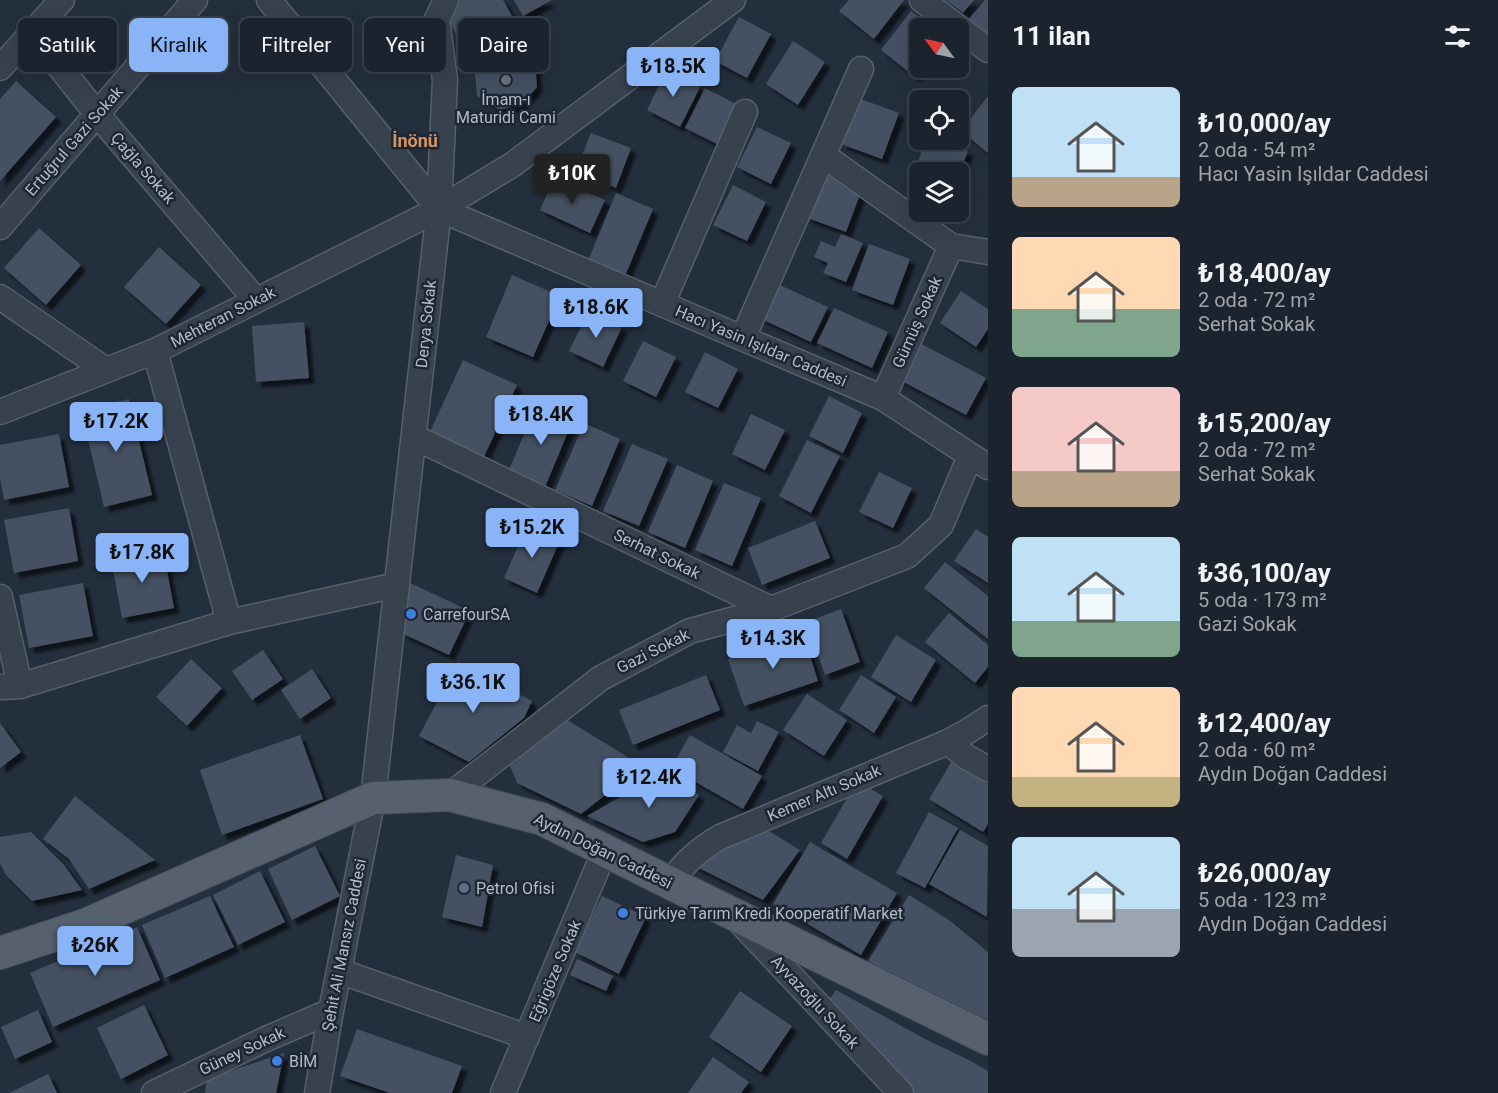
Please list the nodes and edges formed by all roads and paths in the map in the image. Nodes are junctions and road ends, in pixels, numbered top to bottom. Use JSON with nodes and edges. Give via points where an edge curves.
{"nodes":[{"id":1,"x":62,"y":0,"type":"edge"},
{"id":2,"x":195,"y":0,"type":"edge"},
{"id":3,"x":269,"y":0,"type":"edge"},
{"id":4,"x":446,"y":0,"type":"edge"},
{"id":5,"x":733,"y":0,"type":"edge"},
{"id":6,"x":922,"y":0,"type":"edge"},
{"id":7,"x":45,"y":18,"type":"edge"},
{"id":8,"x":18,"y":48,"type":"edge"},
{"id":9,"x":988,"y":50,"type":"edge"},
{"id":10,"x":0,"y":68,"type":"edge"},
{"id":11,"x":861,"y":69,"type":"dead end"},
{"id":12,"x":64,"y":72,"type":"edge"},
{"id":13,"x":745,"y":112,"type":"dead end"},
{"id":14,"x":97,"y":114,"type":"junction"},
{"id":15,"x":823,"y":155,"type":"junction"},
{"id":16,"x":439,"y":209,"type":"junction"},
{"id":17,"x":0,"y":227,"type":"edge"},
{"id":18,"x":951,"y":246,"type":"junction"},
{"id":19,"x":988,"y":252,"type":"edge"},
{"id":20,"x":0,"y":297,"type":"edge"},
{"id":21,"x":256,"y":300,"type":"junction"},
{"id":22,"x":662,"y":303,"type":"junction"},
{"id":23,"x":743,"y":338,"type":"junction"},
{"id":24,"x":155,"y":351,"type":"junction"},
{"id":25,"x":106,"y":370,"type":"junction"},
{"id":26,"x":883,"y":398,"type":"junction"},
{"id":27,"x":0,"y":412,"type":"edge"},
{"id":28,"x":414,"y":437,"type":"junction"},
{"id":29,"x":979,"y":461,"type":"edge"},
{"id":30,"x":397,"y":585,"type":"junction"},
{"id":31,"x":0,"y":597,"type":"edge"},
{"id":32,"x":771,"y":609,"type":"junction"},
{"id":33,"x":229,"y":622,"type":"junction"},
{"id":34,"x":10,"y":686,"type":"edge"},
{"id":35,"x":988,"y":718,"type":"edge"},
{"id":36,"x":948,"y":742,"type":"junction"},
{"id":37,"x":988,"y":769,"type":"edge"},
{"id":38,"x":450,"y":795,"type":"junction"},
{"id":39,"x":373,"y":798,"type":"junction"},
{"id":40,"x":605,"y":850,"type":"junction"},
{"id":41,"x":670,"y":883,"type":"junction"},
{"id":42,"x":730,"y":911,"type":"junction"},
{"id":43,"x":0,"y":953,"type":"edge"},
{"id":44,"x":339,"y":971,"type":"junction"},
{"id":45,"x":331,"y":1011,"type":"junction"},
{"id":46,"x":527,"y":1037,"type":"junction"},
{"id":47,"x":988,"y":1039,"type":"edge"},
{"id":48,"x":154,"y":1093,"type":"edge"},
{"id":49,"x":316,"y":1093,"type":"edge"},
{"id":50,"x":503,"y":1093,"type":"edge"},
{"id":51,"x":901,"y":1093,"type":"edge"}],
"edges":[{"from":1,"to":7,"type":"street"},
{"from":2,"to":14,"type":"street","name":"Ertuğrul Gazi Sokak"},
{"from":3,"to":16,"type":"street","name":"Hacı Yasin Işıldar Caddesi"},
{"from":4,"to":16,"type":"street","name":"Derya Sokak","via":[[437,20],[445,80]]},
{"from":5,"to":16,"type":"street","via":[[512,165]]},
{"from":6,"to":9,"type":"street"},
{"from":8,"to":10,"type":"street"},
{"from":11,"to":15,"type":"street"},
{"from":12,"to":14,"type":"street","name":"Çağla Sokak"},
{"from":13,"to":22,"type":"street"},
{"from":14,"to":17,"type":"street","name":"Ertuğrul Gazi Sokak"},
{"from":14,"to":21,"type":"street","name":"Çağla Sokak"},
{"from":15,"to":18,"type":"street"},
{"from":15,"to":23,"type":"street"},
{"from":16,"to":21,"type":"street","name":"Mehteran Sokak"},
{"from":16,"to":22,"type":"street","name":"Hacı Yasin Işıldar Caddesi"},
{"from":16,"to":28,"type":"street","name":"Derya Sokak"},
{"from":18,"to":19,"type":"street"},
{"from":18,"to":26,"type":"street","name":"Gümüş Sokak"},
{"from":20,"to":25,"type":"street"},
{"from":21,"to":24,"type":"street","name":"Mehteran Sokak"},
{"from":22,"to":23,"type":"street","name":"Hacı Yasin Işıldar Caddesi"},
{"from":23,"to":26,"type":"street","name":"Hacı Yasin Işıldar Caddesi"},
{"from":24,"to":25,"type":"street","name":"Mehteran Sokak"},
{"from":24,"to":33,"type":"street"},
{"from":25,"to":27,"type":"street","name":"Mehteran Sokak"},
{"from":26,"to":29,"type":"street","name":"Hacı Yasin Işıldar Caddesi"},
{"from":28,"to":30,"type":"street","name":"Derya Sokak"},
{"from":28,"to":32,"type":"street","name":"Serhat Sokak"},
{"from":29,"to":32,"type":"street","name":"Gazi Sokak","via":[[941,525],[907,556]]},
{"from":30,"to":33,"type":"street"},
{"from":30,"to":39,"type":"street","name":"Derya Sokak"},
{"from":31,"to":34,"type":"street"},
{"from":32,"to":38,"type":"street","name":"Gazi Sokak","via":[[690,631],[601,678]]},
{"from":33,"to":34,"type":"street"},
{"from":35,"to":36,"type":"street","name":"Kemer Altı Sokak"},
{"from":36,"to":37,"type":"street"},
{"from":36,"to":41,"type":"street","name":"Kemer Altı Sokak","via":[[720,837],[692,856]]},
{"from":38,"to":39,"type":"main road","name":"Aydın Doğan Caddesi"},
{"from":38,"to":40,"type":"main road","name":"Aydın Doğan Caddesi","via":[[542,819]]},
{"from":39,"to":43,"type":"main road","name":"Aydın Doğan Caddesi","via":[[86,925]]},
{"from":39,"to":44,"type":"street","name":"Şehit Ali Mansız Caddesi"},
{"from":40,"to":41,"type":"main road","name":"Aydın Doğan Caddesi"},
{"from":40,"to":46,"type":"street","name":"Eğrigöze Sokak"},
{"from":41,"to":42,"type":"main road","name":"Aydın Doğan Caddesi"},
{"from":42,"to":47,"type":"main road","name":"Aydın Doğan Caddesi"},
{"from":42,"to":51,"type":"street","name":"Ayvazoğlu Sokak"},
{"from":44,"to":45,"type":"street","name":"Şehit Ali Mansız Caddesi"},
{"from":44,"to":46,"type":"street"},
{"from":45,"to":48,"type":"street","name":"Güney Sokak"},
{"from":45,"to":49,"type":"street","name":"Şehit Ali Mansız Caddesi"},
{"from":46,"to":50,"type":"street","name":"Eğrigöze Sokak"}]}
